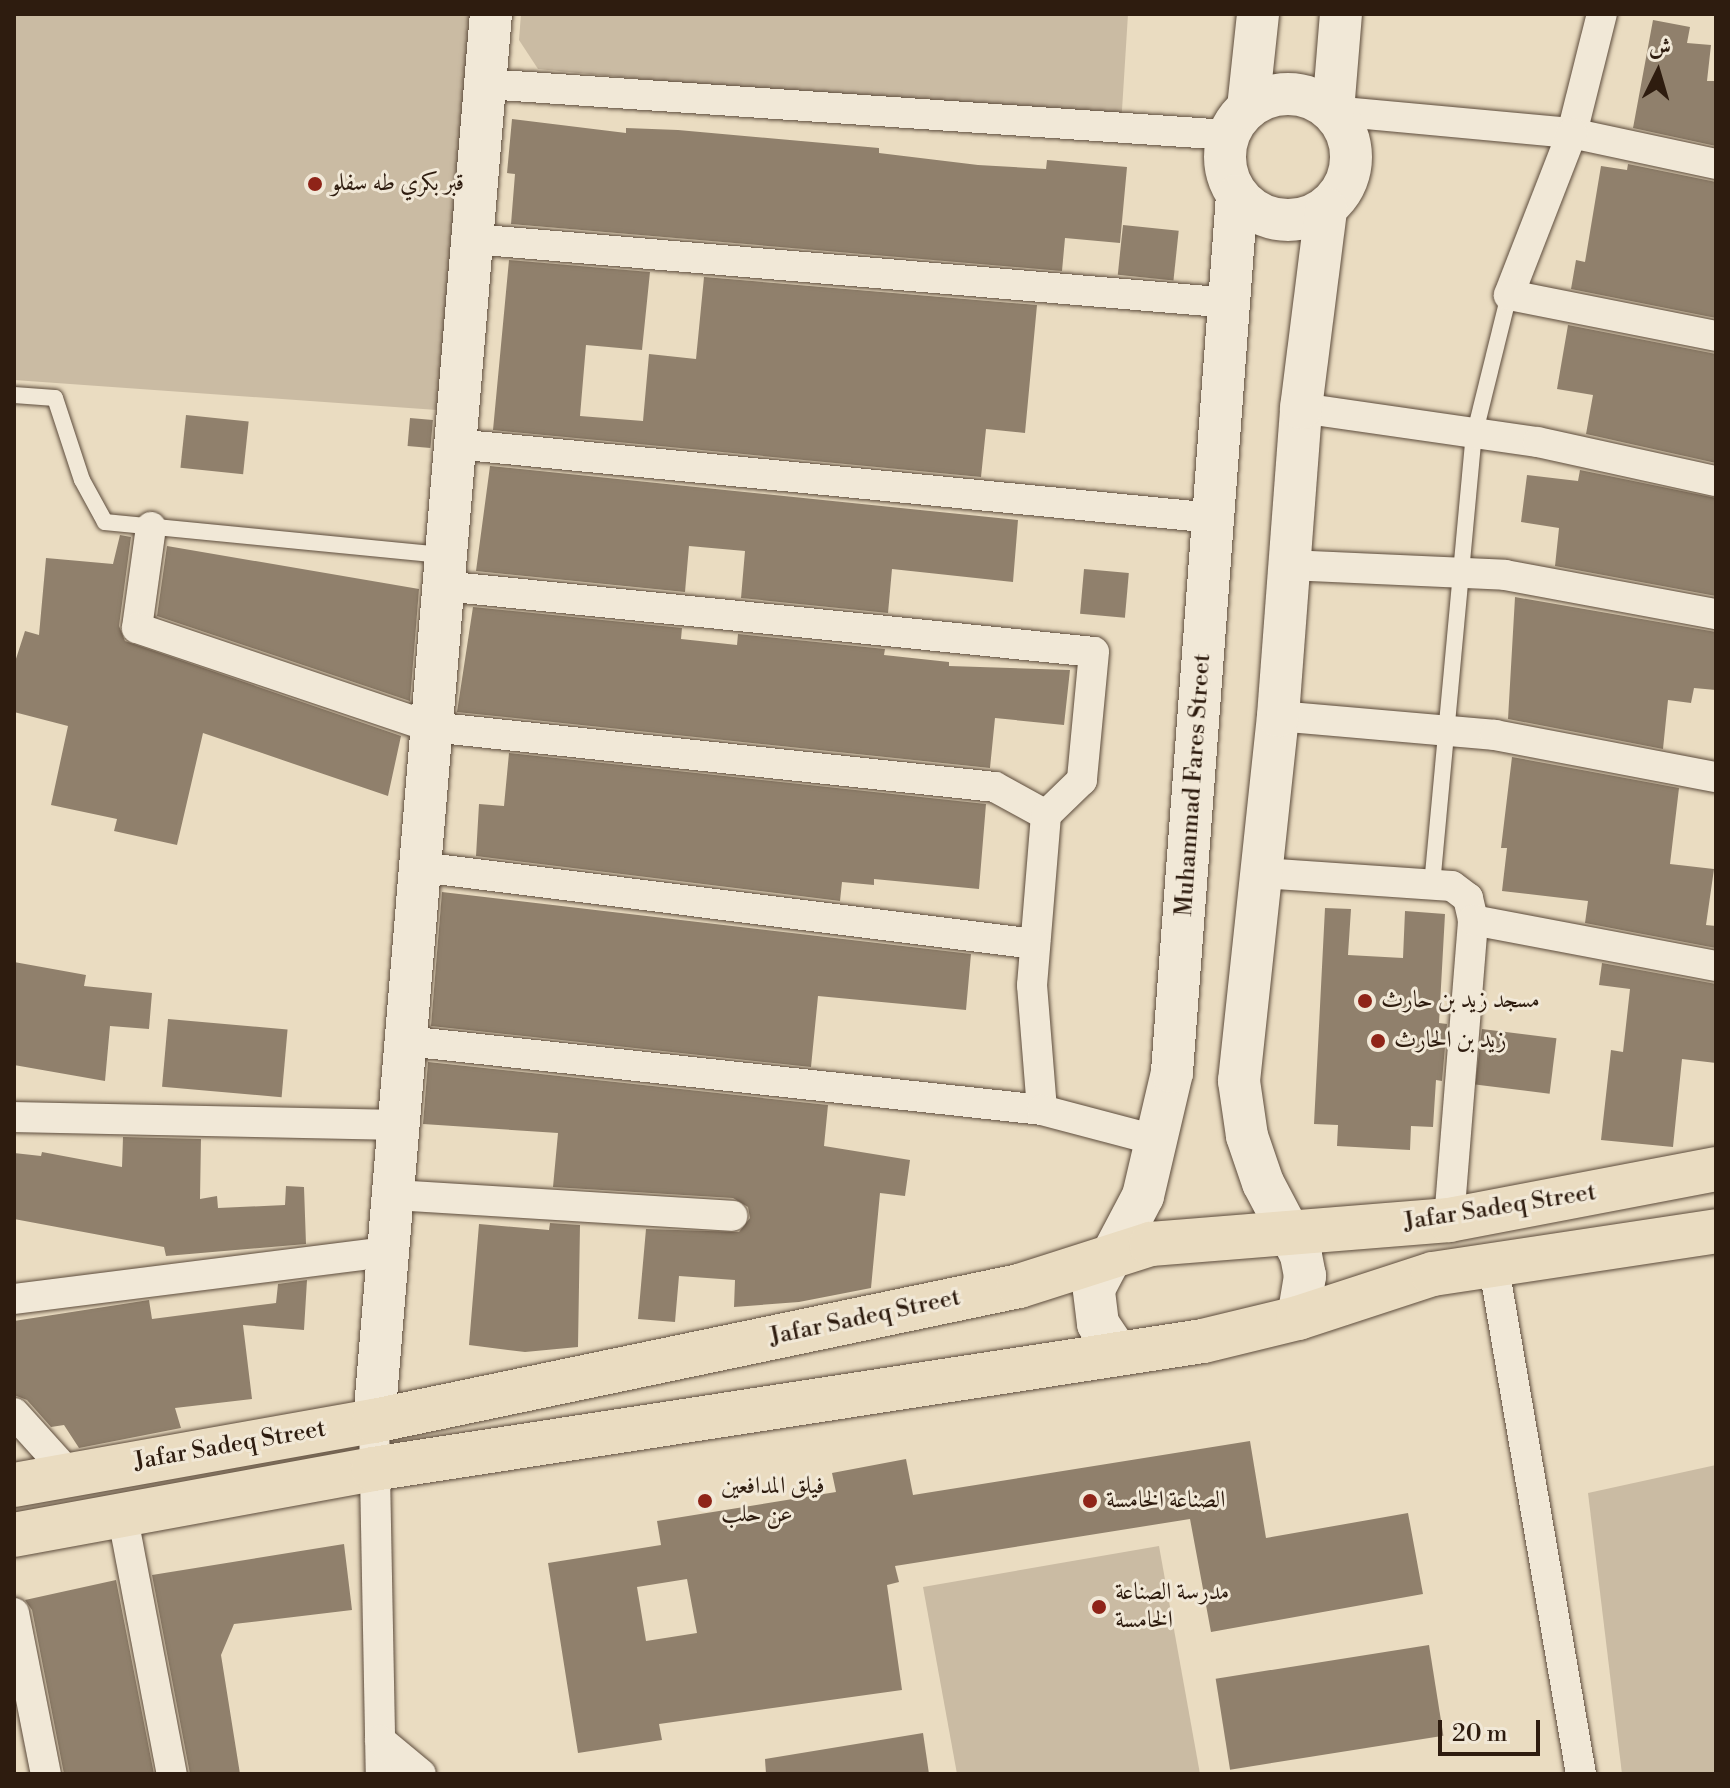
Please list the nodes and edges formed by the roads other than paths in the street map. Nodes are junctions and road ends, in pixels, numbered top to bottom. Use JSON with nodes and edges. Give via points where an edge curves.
{"nodes":[{"id":1,"x":491,"y":14,"type":"edge"},
{"id":2,"x":1258,"y":14,"type":"edge"},
{"id":3,"x":1341,"y":14,"type":"edge"},
{"id":4,"x":1602,"y":14,"type":"edge"},
{"id":5,"x":485,"y":84,"type":"junction"},
{"id":6,"x":1333,"y":111,"type":"junction"},
{"id":7,"x":1238,"y":122,"type":"junction"},
{"id":8,"x":1572,"y":133,"type":"junction"},
{"id":9,"x":1716,"y":164,"type":"edge"},
{"id":10,"x":1237,"y":195,"type":"junction"},
{"id":11,"x":1326,"y":209,"type":"junction"},
{"id":12,"x":472,"y":239,"type":"junction"},
{"id":13,"x":1509,"y":295,"type":"junction"},
{"id":14,"x":1231,"y":303,"type":"junction"},
{"id":15,"x":1716,"y":336,"type":"edge"},
{"id":16,"x":14,"y":395,"type":"edge"},
{"id":17,"x":1301,"y":408,"type":"junction"},
{"id":18,"x":1474,"y":436,"type":"junction"},
{"id":19,"x":455,"y":444,"type":"junction"},
{"id":20,"x":1716,"y":481,"type":"edge"},
{"id":21,"x":1214,"y":518,"type":"junction"},
{"id":22,"x":151,"y":527,"type":"junction"},
{"id":23,"x":1288,"y":565,"type":"junction"},
{"id":24,"x":444,"y":570,"type":"junction"},
{"id":25,"x":1461,"y":573,"type":"junction"},
{"id":26,"x":1716,"y":614,"type":"edge"},
{"id":27,"x":1278,"y":716,"type":"junction"},
{"id":28,"x":431,"y":727,"type":"junction"},
{"id":29,"x":1447,"y":732,"type":"junction"},
{"id":30,"x":1716,"y":777,"type":"edge"},
{"id":31,"x":1046,"y":815,"type":"junction"},
{"id":32,"x":420,"y":867,"type":"junction"},
{"id":33,"x":1262,"y":873,"type":"junction"},
{"id":34,"x":1432,"y":885,"type":"junction"},
{"id":35,"x":1473,"y":920,"type":"junction"},
{"id":36,"x":1035,"y":944,"type":"junction"},
{"id":37,"x":1716,"y":966,"type":"edge"},
{"id":38,"x":406,"y":1041,"type":"junction"},
{"id":39,"x":1042,"y":1110,"type":"junction"},
{"id":40,"x":14,"y":1117,"type":"edge"},
{"id":41,"x":398,"y":1125,"type":"junction"},
{"id":42,"x":1159,"y":1141,"type":"junction"},
{"id":43,"x":1716,"y":1169,"type":"edge"},
{"id":44,"x":393,"y":1195,"type":"junction"},
{"id":45,"x":732,"y":1216,"type":"dead end"},
{"id":46,"x":1449,"y":1220,"type":"junction"},
{"id":47,"x":1716,"y":1231,"type":"edge"},
{"id":48,"x":1294,"y":1234,"type":"junction"},
{"id":49,"x":388,"y":1252,"type":"junction"},
{"id":50,"x":1107,"y":1257,"type":"junction"},
{"id":51,"x":1493,"y":1262,"type":"junction"},
{"id":52,"x":14,"y":1299,"type":"edge"},
{"id":53,"x":1298,"y":1318,"type":"junction"},
{"id":54,"x":1117,"y":1352,"type":"junction"},
{"id":55,"x":14,"y":1413,"type":"edge"},
{"id":56,"x":374,"y":1421,"type":"junction"},
{"id":57,"x":373,"y":1469,"type":"junction"},
{"id":58,"x":70,"y":1475,"type":"junction"},
{"id":59,"x":14,"y":1485,"type":"edge"},
{"id":60,"x":122,"y":1513,"type":"junction"},
{"id":61,"x":14,"y":1535,"type":"edge"},
{"id":62,"x":14,"y":1613,"type":"edge"},
{"id":63,"x":380,"y":1740,"type":"junction"},
{"id":64,"x":46,"y":1774,"type":"edge"},
{"id":65,"x":172,"y":1774,"type":"edge"},
{"id":66,"x":381,"y":1774,"type":"edge"},
{"id":67,"x":421,"y":1774,"type":"edge"},
{"id":68,"x":1581,"y":1774,"type":"edge"}],
"edges":[{"from":1,"to":5,"type":"main road"},
{"from":2,"to":7,"type":"main road"},
{"from":3,"to":6,"type":"main road"},
{"from":4,"to":8,"type":"street"},
{"from":5,"to":7,"type":"street"},
{"from":5,"to":12,"type":"main road"},
{"from":6,"to":7,"type":"main road","via":[[1309,98],[1282,94]]},
{"from":6,"to":8,"type":"street"},
{"from":6,"to":11,"type":"main road","via":[[1346,129],[1351,162],[1342,193]]},
{"from":7,"to":10,"type":"main road","via":[[1227,177]]},
{"from":8,"to":9,"type":"street"},
{"from":8,"to":13,"type":"street"},
{"from":10,"to":11,"type":"main road","via":[[1269,218],[1309,218]]},
{"from":10,"to":14,"type":"main road","name":"Muhammad Fares Street"},
{"from":11,"to":17,"type":"main road"},
{"from":12,"to":14,"type":"street"},
{"from":12,"to":19,"type":"main road"},
{"from":13,"to":15,"type":"street"},
{"from":13,"to":18,"type":"lane"},
{"from":14,"to":21,"type":"main road","name":"Muhammad Fares Street"},
{"from":16,"to":22,"type":"lane","via":[[55,398],[82,480],[105,522]]},
{"from":17,"to":18,"type":"street"},
{"from":17,"to":23,"type":"main road"},
{"from":18,"to":20,"type":"street","via":[[1538,442]]},
{"from":18,"to":25,"type":"lane"},
{"from":19,"to":21,"type":"street"},
{"from":19,"to":24,"type":"main road"},
{"from":21,"to":42,"type":"main road","name":"Muhammad Fares Street","via":[[1172,1072]]},
{"from":22,"to":24,"type":"lane"},
{"from":22,"to":28,"type":"street","via":[[137,628]]},
{"from":23,"to":25,"type":"street"},
{"from":23,"to":27,"type":"main road"},
{"from":24,"to":28,"type":"main road"},
{"from":24,"to":31,"type":"street","via":[[1094,652],[1082,780]]},
{"from":25,"to":26,"type":"street","via":[[1505,575]]},
{"from":25,"to":29,"type":"lane"},
{"from":27,"to":29,"type":"street"},
{"from":27,"to":33,"type":"main road"},
{"from":28,"to":31,"type":"street","via":[[995,787]]},
{"from":28,"to":32,"type":"main road"},
{"from":29,"to":30,"type":"street","via":[[1495,735]]},
{"from":29,"to":34,"type":"lane"},
{"from":31,"to":36,"type":"street"},
{"from":32,"to":36,"type":"street"},
{"from":32,"to":38,"type":"main road"},
{"from":33,"to":34,"type":"street"},
{"from":33,"to":48,"type":"main road","via":[[1239,1081],[1247,1136],[1263,1183]]},
{"from":34,"to":35,"type":"street","via":[[1452,886],[1468,898]]},
{"from":35,"to":37,"type":"street"},
{"from":35,"to":46,"type":"street"},
{"from":36,"to":39,"type":"street","via":[[1032,985]]},
{"from":38,"to":39,"type":"street"},
{"from":38,"to":41,"type":"main road"},
{"from":39,"to":42,"type":"street"},
{"from":40,"to":41,"type":"street"},
{"from":41,"to":44,"type":"main road"},
{"from":42,"to":50,"type":"main road","name":"Muhammad Fares Street","via":[[1143,1196]]},
{"from":43,"to":46,"type":"main road","name":"Jafar Sadeq Street"},
{"from":44,"to":45,"type":"street"},
{"from":44,"to":49,"type":"main road"},
{"from":46,"to":48,"type":"main road","name":"Jafar Sadeq Street"},
{"from":47,"to":51,"type":"main road","name":"Jafar Sadeq Street"},
{"from":48,"to":50,"type":"main road","name":"Jafar Sadeq Street","via":[[1197,1237]]},
{"from":48,"to":53,"type":"main road","via":[[1305,1276]]},
{"from":49,"to":52,"type":"street"},
{"from":49,"to":56,"type":"main road"},
{"from":50,"to":54,"type":"main road","name":"Muhammad Fares Street","via":[[1094,1289],[1094,1307],[1105,1339]]},
{"from":50,"to":56,"type":"main road","name":"Jafar Sadeq Street","via":[[1019,1286]]},
{"from":51,"to":53,"type":"main road","name":"Jafar Sadeq Street","via":[[1378,1288]]},
{"from":51,"to":68,"type":"street"},
{"from":53,"to":54,"type":"main road","name":"Jafar Sadeq Street","via":[[1203,1341]]},
{"from":54,"to":57,"type":"main road","name":"Jafar Sadeq Street"},
{"from":55,"to":58,"type":"street"},
{"from":56,"to":57,"type":"street"},
{"from":56,"to":58,"type":"main road","name":"Jafar Sadeq Street"},
{"from":57,"to":60,"type":"main road","name":"Jafar Sadeq Street"},
{"from":57,"to":63,"type":"street"},
{"from":58,"to":59,"type":"main road","name":"Jafar Sadeq Street"},
{"from":60,"to":61,"type":"main road","name":"Jafar Sadeq Street"},
{"from":60,"to":65,"type":"street"},
{"from":62,"to":64,"type":"street"},
{"from":63,"to":66,"type":"street"},
{"from":63,"to":67,"type":"street"}]}
